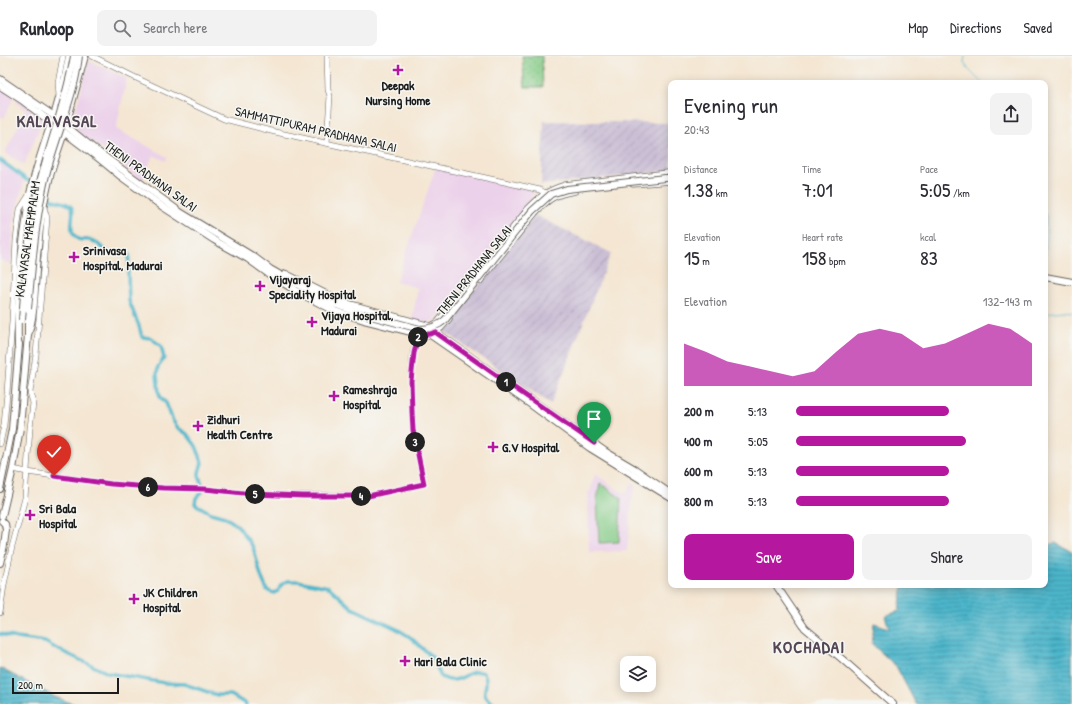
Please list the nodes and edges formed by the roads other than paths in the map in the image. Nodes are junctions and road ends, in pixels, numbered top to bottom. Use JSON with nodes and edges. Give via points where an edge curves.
{"nodes":[{"id":1,"x":63,"y":56,"type":"edge"},
{"id":2,"x":69,"y":56,"type":"edge"},
{"id":3,"x":74,"y":56,"type":"edge"},
{"id":4,"x":79,"y":56,"type":"edge"},
{"id":5,"x":86,"y":56,"type":"edge"},
{"id":6,"x":92,"y":56,"type":"edge"},
{"id":7,"x":327,"y":56,"type":"edge"},
{"id":8,"x":0,"y":79,"type":"edge"},
{"id":9,"x":0,"y":86,"type":"edge"},
{"id":10,"x":75,"y":92,"type":"junction"},
{"id":11,"x":58,"y":102,"type":"junction"},
{"id":12,"x":45,"y":109,"type":"junction"},
{"id":13,"x":54,"y":116,"type":"junction"},
{"id":14,"x":49,"y":122,"type":"junction"},
{"id":15,"x":59,"y":125,"type":"junction"},
{"id":16,"x":66,"y":126,"type":"junction"},
{"id":17,"x":75,"y":132,"type":"junction"},
{"id":18,"x":64,"y":133,"type":"junction"},
{"id":19,"x":72,"y":139,"type":"junction"},
{"id":20,"x":327,"y":143,"type":"junction"},
{"id":21,"x":59,"y":146,"type":"junction"},
{"id":22,"x":668,"y":173,"type":"edge"},
{"id":23,"x":668,"y":179,"type":"edge"},
{"id":24,"x":668,"y":180,"type":"edge"},
{"id":25,"x":31,"y":192,"type":"junction"},
{"id":26,"x":545,"y":193,"type":"junction"},
{"id":27,"x":550,"y":199,"type":"junction"},
{"id":28,"x":44,"y":208,"type":"junction"},
{"id":29,"x":252,"y":259,"type":"junction"},
{"id":30,"x":1048,"y":278,"type":"edge"},
{"id":31,"x":1072,"y":282,"type":"edge"},
{"id":32,"x":429,"y":326,"type":"junction"},
{"id":33,"x":432,"y":333,"type":"junction"},
{"id":34,"x":419,"y":334,"type":"junction"},
{"id":35,"x":28,"y":335,"type":"junction"},
{"id":36,"x":18,"y":347,"type":"junction"},
{"id":37,"x":0,"y":444,"type":"edge"},
{"id":38,"x":13,"y":469,"type":"junction"},
{"id":39,"x":27,"y":472,"type":"junction"},
{"id":40,"x":0,"y":489,"type":"edge"},
{"id":41,"x":668,"y":492,"type":"edge"},
{"id":42,"x":668,"y":496,"type":"edge"},
{"id":43,"x":1,"y":519,"type":"edge"},
{"id":44,"x":0,"y":563,"type":"edge"},
{"id":45,"x":778,"y":588,"type":"edge"},
{"id":46,"x":0,"y":613,"type":"edge"},
{"id":47,"x":893,"y":704,"type":"edge"}],
"edges":[{"from":1,"to":11,"type":"street","via":[[58,83]]},
{"from":2,"to":11,"type":"main road"},
{"from":3,"to":36,"type":"main road","name":"KALAVASAL MAEMPALAM","bridge":true,"via":[[67,91],[33,211]]},
{"from":4,"to":35,"type":"main road","name":"KALAVASAL MAEMPALAM","bridge":true,"via":[[75,80],[46,179],[39,213],[28,309]]},
{"from":5,"to":10,"type":"main road"},
{"from":6,"to":20,"type":"street","name":"SAMMATTIPURAM PRADHANA SALAI","via":[[224,119]]},
{"from":7,"to":20,"type":"street","via":[[330,96]]},
{"from":8,"to":12,"type":"main road","name":"THENI PRADHANA SALAI"},
{"from":9,"to":14,"type":"main road","name":"THENI PRADHANA SALAI"},
{"from":10,"to":16,"type":"main road"},
{"from":10,"to":17,"type":"main road","via":[[77,99],[70,122]]},
{"from":11,"to":12,"type":"main road","via":[[52,108]]},
{"from":11,"to":13,"type":"main road"},
{"from":12,"to":13,"type":"main road","name":"THENI PRADHANA SALAI"},
{"from":13,"to":15,"type":"main road"},
{"from":13,"to":16,"type":"main road","name":"THENI PRADHANA SALAI"},
{"from":14,"to":15,"type":"main road"},
{"from":14,"to":18,"type":"main road","name":"THENI PRADHANA SALAI"},
{"from":14,"to":25,"type":"main road"},
{"from":15,"to":16,"type":"main road"},
{"from":15,"to":18,"type":"main road"},
{"from":16,"to":17,"type":"main road","name":"THENI PRADHANA SALAI"},
{"from":17,"to":29,"type":"main road","name":"THENI PRADHANA SALAI","via":[[180,212]]},
{"from":18,"to":19,"type":"main road","name":"THENI PRADHANA SALAI"},
{"from":18,"to":21,"type":"main road"},
{"from":19,"to":21,"type":"main road"},
{"from":19,"to":29,"type":"main road","name":"THENI PRADHANA SALAI","via":[[163,207],[214,240]]},
{"from":20,"to":26,"type":"street","name":"SAMMATTIPURAM PRADHANA SALAI"},
{"from":21,"to":28,"type":"main road"},
{"from":22,"to":26,"type":"main road","name":"THENI PRADHANA SALAI","via":[[565,185]]},
{"from":23,"to":29,"type":"main road","name":"THENI PRADHANA SALAI","bridge":true,"via":[[567,189],[551,194],[532,211],[444,320],[429,329],[420,329],[330,303]]},
{"from":24,"to":27,"type":"main road","name":"THENI PRADHANA SALAI","via":[[580,190],[562,193]]},
{"from":25,"to":36,"type":"main road","via":[[23,241]]},
{"from":25,"to":37,"type":"street","via":[[20,209],[16,240],[7,393]]},
{"from":26,"to":27,"type":"main road"},
{"from":26,"to":32,"type":"main road","name":"THENI PRADHANA SALAI","via":[[528,209],[438,322]]},
{"from":27,"to":33,"type":"main road","name":"THENI PRADHANA SALAI","via":[[543,204],[441,328]]},
{"from":28,"to":35,"type":"main road","via":[[38,247],[34,309]]},
{"from":28,"to":39,"type":"street","via":[[46,218],[36,355],[30,392],[33,403]]},
{"from":29,"to":32,"type":"main road","name":"THENI PRADHANA SALAI","via":[[263,260],[342,302]]},
{"from":29,"to":34,"type":"main road","name":"THENI PRADHANA SALAI","via":[[273,277],[335,311]]},
{"from":30,"to":31,"type":"main road"},
{"from":32,"to":33,"type":"main road"},
{"from":33,"to":34,"type":"main road","name":"THENI PRADHANA SALAI"},
{"from":33,"to":41,"type":"main road"},
{"from":33,"to":42,"type":"main road","via":[[590,448]]},
{"from":34,"to":39,"type":"street","via":[[411,374],[412,412],[424,484],[368,496],[303,496],[130,486]]},
{"from":35,"to":38,"type":"main road","via":[[20,428]]},
{"from":36,"to":40,"type":"main road","via":[[12,429]]},
{"from":38,"to":39,"type":"street"},
{"from":38,"to":43,"type":"main road"},
{"from":39,"to":46,"type":"street","via":[[25,498],[12,547]]},
{"from":43,"to":44,"type":"main road","via":[[6,530]]},
{"from":45,"to":47,"type":"main road","via":[[805,628]]}]}
